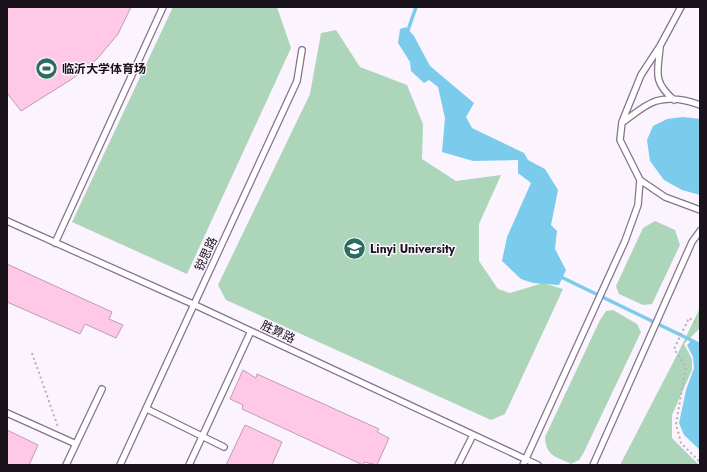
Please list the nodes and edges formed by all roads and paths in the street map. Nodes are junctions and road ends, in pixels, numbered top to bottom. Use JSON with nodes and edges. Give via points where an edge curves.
{"nodes":[{"id":1,"x":163,"y":7,"type":"edge"},
{"id":2,"x":681,"y":7,"type":"edge"},
{"id":3,"x":660,"y":46,"type":"junction"},
{"id":4,"x":302,"y":50,"type":"dead end"},
{"id":5,"x":674,"y":100,"type":"junction"},
{"id":6,"x":700,"y":105,"type":"edge"},
{"id":7,"x":622,"y":122,"type":"junction"},
{"id":8,"x":640,"y":180,"type":"junction"},
{"id":9,"x":700,"y":210,"type":"edge"},
{"id":10,"x":7,"y":221,"type":"edge"},
{"id":11,"x":700,"y":231,"type":"edge"},
{"id":12,"x":55,"y":243,"type":"junction"},
{"id":13,"x":195,"y":305,"type":"junction"},
{"id":14,"x":700,"y":325,"type":"edge"},
{"id":15,"x":250,"y":331,"type":"junction"},
{"id":16,"x":32,"y":353,"type":"dead end"},
{"id":17,"x":102,"y":389,"type":"dead end"},
{"id":18,"x":147,"y":408,"type":"junction"},
{"id":19,"x":7,"y":413,"type":"edge"},
{"id":20,"x":473,"y":435,"type":"junction"},
{"id":21,"x":202,"y":436,"type":"junction"},
{"id":22,"x":63,"y":438,"type":"junction"},
{"id":23,"x":76,"y":444,"type":"junction"},
{"id":24,"x":224,"y":447,"type":"dead end"},
{"id":25,"x":524,"y":462,"type":"edge"},
{"id":26,"x":700,"y":462,"type":"edge"},
{"id":27,"x":66,"y":465,"type":"edge"},
{"id":28,"x":120,"y":465,"type":"edge"},
{"id":29,"x":189,"y":465,"type":"edge"},
{"id":30,"x":458,"y":465,"type":"edge"},
{"id":31,"x":538,"y":465,"type":"edge"},
{"id":32,"x":593,"y":465,"type":"edge"}],
"edges":[{"from":1,"to":12,"type":"lane"},
{"from":2,"to":3,"type":"lane"},
{"from":3,"to":5,"type":"lane","via":[[658,79],[664,91]]},
{"from":3,"to":7,"type":"lane","via":[[641,75]]},
{"from":4,"to":13,"type":"lane","name":"锐思路","via":[[297,81]]},
{"from":5,"to":6,"type":"lane"},
{"from":5,"to":7,"type":"lane","via":[[655,102]]},
{"from":7,"to":8,"type":"lane","via":[[620,140]]},
{"from":8,"to":9,"type":"lane","via":[[665,197]]},
{"from":8,"to":25,"type":"lane","via":[[638,205],[625,241]]},
{"from":10,"to":12,"type":"lane","name":"胜算路"},
{"from":11,"to":32,"type":"lane","via":[[692,242]]},
{"from":12,"to":13,"type":"lane","name":"胜算路"},
{"from":13,"to":15,"type":"lane","name":"胜算路"},
{"from":13,"to":18,"type":"lane","name":"锐思路"},
{"from":14,"to":26,"type":"path","via":[[689,318],[674,349],[686,367],[676,424],[680,443]]},
{"from":15,"to":20,"type":"lane","name":"胜算路"},
{"from":15,"to":21,"type":"lane"},
{"from":16,"to":22,"type":"path"},
{"from":17,"to":23,"type":"lane"},
{"from":18,"to":21,"type":"lane"},
{"from":18,"to":28,"type":"lane","name":"锐思路"},
{"from":19,"to":22,"type":"lane"},
{"from":20,"to":25,"type":"lane","name":"胜算路"},
{"from":20,"to":30,"type":"lane"},
{"from":21,"to":24,"type":"lane"},
{"from":21,"to":29,"type":"lane"},
{"from":22,"to":23,"type":"lane"},
{"from":23,"to":27,"type":"lane"},
{"from":25,"to":31,"type":"lane","name":"胜算路"}]}
